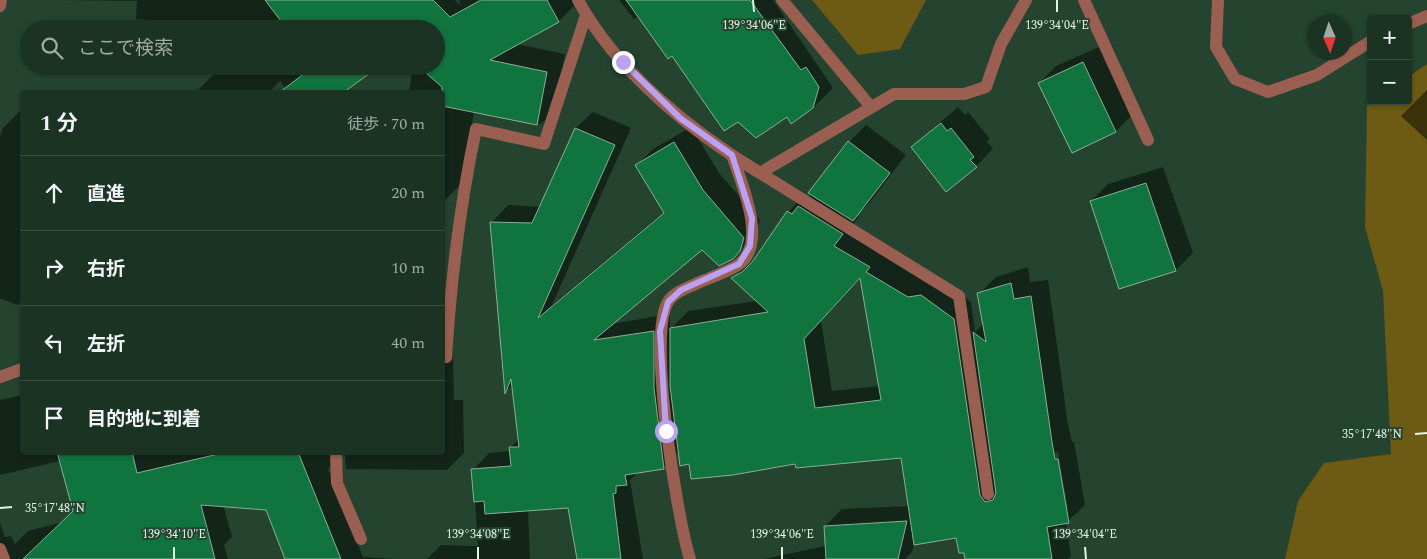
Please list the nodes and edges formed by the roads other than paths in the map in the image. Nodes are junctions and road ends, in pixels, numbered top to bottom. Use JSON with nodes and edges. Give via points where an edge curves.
{"nodes":[{"id":1,"x":1,"y":0,"type":"edge"},
{"id":2,"x":578,"y":0,"type":"edge"},
{"id":3,"x":782,"y":0,"type":"edge"},
{"id":4,"x":1026,"y":0,"type":"edge"},
{"id":5,"x":1084,"y":0,"type":"edge"},
{"id":6,"x":1218,"y":0,"type":"edge"},
{"id":7,"x":0,"y":6,"type":"edge"},
{"id":8,"x":586,"y":15,"type":"junction"},
{"id":9,"x":1427,"y":16,"type":"edge"},
{"id":10,"x":1412,"y":22,"type":"edge"},
{"id":11,"x":1367,"y":44,"type":"edge"},
{"id":12,"x":871,"y":107,"type":"junction"},
{"id":13,"x":1148,"y":140,"type":"dead end"},
{"id":14,"x":732,"y":155,"type":"junction"},
{"id":15,"x":760,"y":173,"type":"junction"},
{"id":16,"x":445,"y":345,"type":"edge"},
{"id":17,"x":20,"y":370,"type":"edge"},
{"id":18,"x":0,"y":376,"type":"edge"},
{"id":19,"x":336,"y":455,"type":"edge"},
{"id":20,"x":988,"y":494,"type":"dead end"},
{"id":21,"x":361,"y":539,"type":"dead end"},
{"id":22,"x":0,"y":550,"type":"edge"},
{"id":23,"x":4,"y":559,"type":"edge"},
{"id":24,"x":690,"y":559,"type":"edge"}],
"edges":[{"from":1,"to":7,"type":"street"},
{"from":2,"to":8,"type":"street"},
{"from":3,"to":12,"type":"street"},
{"from":4,"to":12,"type":"street","via":[[1001,44],[986,87],[964,94],[894,94]]},
{"from":5,"to":13,"type":"street"},
{"from":6,"to":11,"type":"street","via":[[1216,47],[1235,79],[1268,92],[1317,75]]},
{"from":8,"to":14,"type":"street","via":[[623,62],[674,112]]},
{"from":8,"to":16,"type":"street","via":[[544,144],[476,129],[462,194]]},
{"from":9,"to":10,"type":"street"},
{"from":12,"to":15,"type":"street"},
{"from":14,"to":15,"type":"street"},
{"from":14,"to":24,"type":"street","via":[[752,218],[750,246],[739,264],[681,290],[668,302],[660,331],[666,431],[681,529]]},
{"from":15,"to":20,"type":"street","via":[[960,296]]},
{"from":17,"to":18,"type":"street"},
{"from":19,"to":21,"type":"street","via":[[337,483]]},
{"from":22,"to":23,"type":"street"}]}
